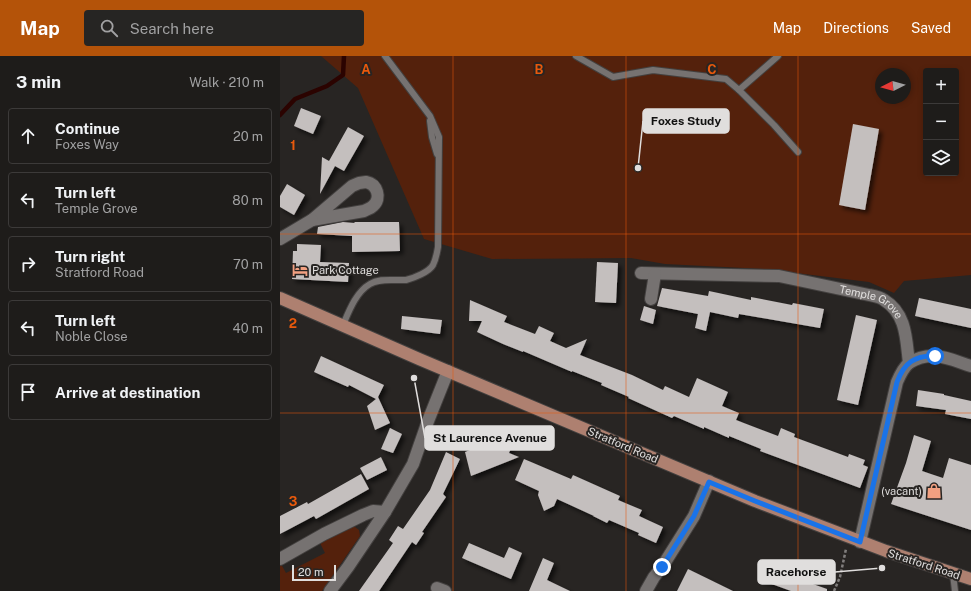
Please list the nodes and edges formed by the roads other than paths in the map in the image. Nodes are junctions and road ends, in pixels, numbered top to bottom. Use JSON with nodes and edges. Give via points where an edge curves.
{"nodes":[{"id":1,"x":385,"y":56,"type":"edge"},
{"id":2,"x":576,"y":56,"type":"edge"},
{"id":3,"x":778,"y":56,"type":"edge"},
{"id":4,"x":739,"y":90,"type":"junction"},
{"id":5,"x":798,"y":152,"type":"dead end"},
{"id":6,"x":312,"y":220,"type":"junction"},
{"id":7,"x":280,"y":239,"type":"edge"},
{"id":8,"x":641,"y":273,"type":"dead end"},
{"id":9,"x":655,"y":274,"type":"junction"},
{"id":10,"x":280,"y":298,"type":"edge"},
{"id":11,"x":651,"y":299,"type":"dead end"},
{"id":12,"x":343,"y":325,"type":"junction"},
{"id":13,"x":909,"y":363,"type":"junction"},
{"id":14,"x":971,"y":366,"type":"edge"},
{"id":15,"x":448,"y":371,"type":"junction"},
{"id":16,"x":709,"y":482,"type":"junction"},
{"id":17,"x":385,"y":512,"type":"junction"},
{"id":18,"x":860,"y":542,"type":"junction"},
{"id":19,"x":280,"y":559,"type":"edge"},
{"id":20,"x":953,"y":574,"type":"junction"},
{"id":21,"x":971,"y":579,"type":"edge"},
{"id":22,"x":330,"y":591,"type":"edge"},
{"id":23,"x":646,"y":591,"type":"edge"},
{"id":24,"x":955,"y":591,"type":"edge"}],
"edges":[{"from":1,"to":12,"type":"lane","via":[[430,116],[439,136],[438,247],[433,266],[425,272],[406,280],[380,280],[363,288]]},
{"from":2,"to":4,"type":"lane","via":[[613,77],[653,70],[726,79]]},
{"from":3,"to":4,"type":"lane"},
{"from":4,"to":5,"type":"lane"},
{"from":6,"to":6,"type":"street","via":[[359,183],[369,182],[378,192],[378,197],[371,208],[364,211]]},
{"from":6,"to":7,"type":"street"},
{"from":8,"to":9,"type":"street","name":"Temple Grove"},
{"from":9,"to":11,"type":"street"},
{"from":9,"to":13,"type":"street","name":"Temple Grove","via":[[779,276],[883,299],[900,316],[903,323]]},
{"from":10,"to":12,"type":"main road","name":"Stratford Road"},
{"from":12,"to":15,"type":"main road","name":"Stratford Road"},
{"from":13,"to":14,"type":"street","via":[[927,355]]},
{"from":13,"to":18,"type":"street","via":[[897,382]]},
{"from":15,"to":16,"type":"main road","name":"Stratford Road"},
{"from":15,"to":17,"type":"street","via":[[413,464]]},
{"from":16,"to":18,"type":"main road","name":"Stratford Road"},
{"from":16,"to":23,"type":"street","via":[[694,516]]},
{"from":17,"to":19,"type":"street","via":[[373,511],[362,515]]},
{"from":17,"to":22,"type":"street"},
{"from":18,"to":20,"type":"main road","name":"Stratford Road"},
{"from":20,"to":21,"type":"main road","name":"Stratford Road"},
{"from":20,"to":24,"type":"lane"}]}
